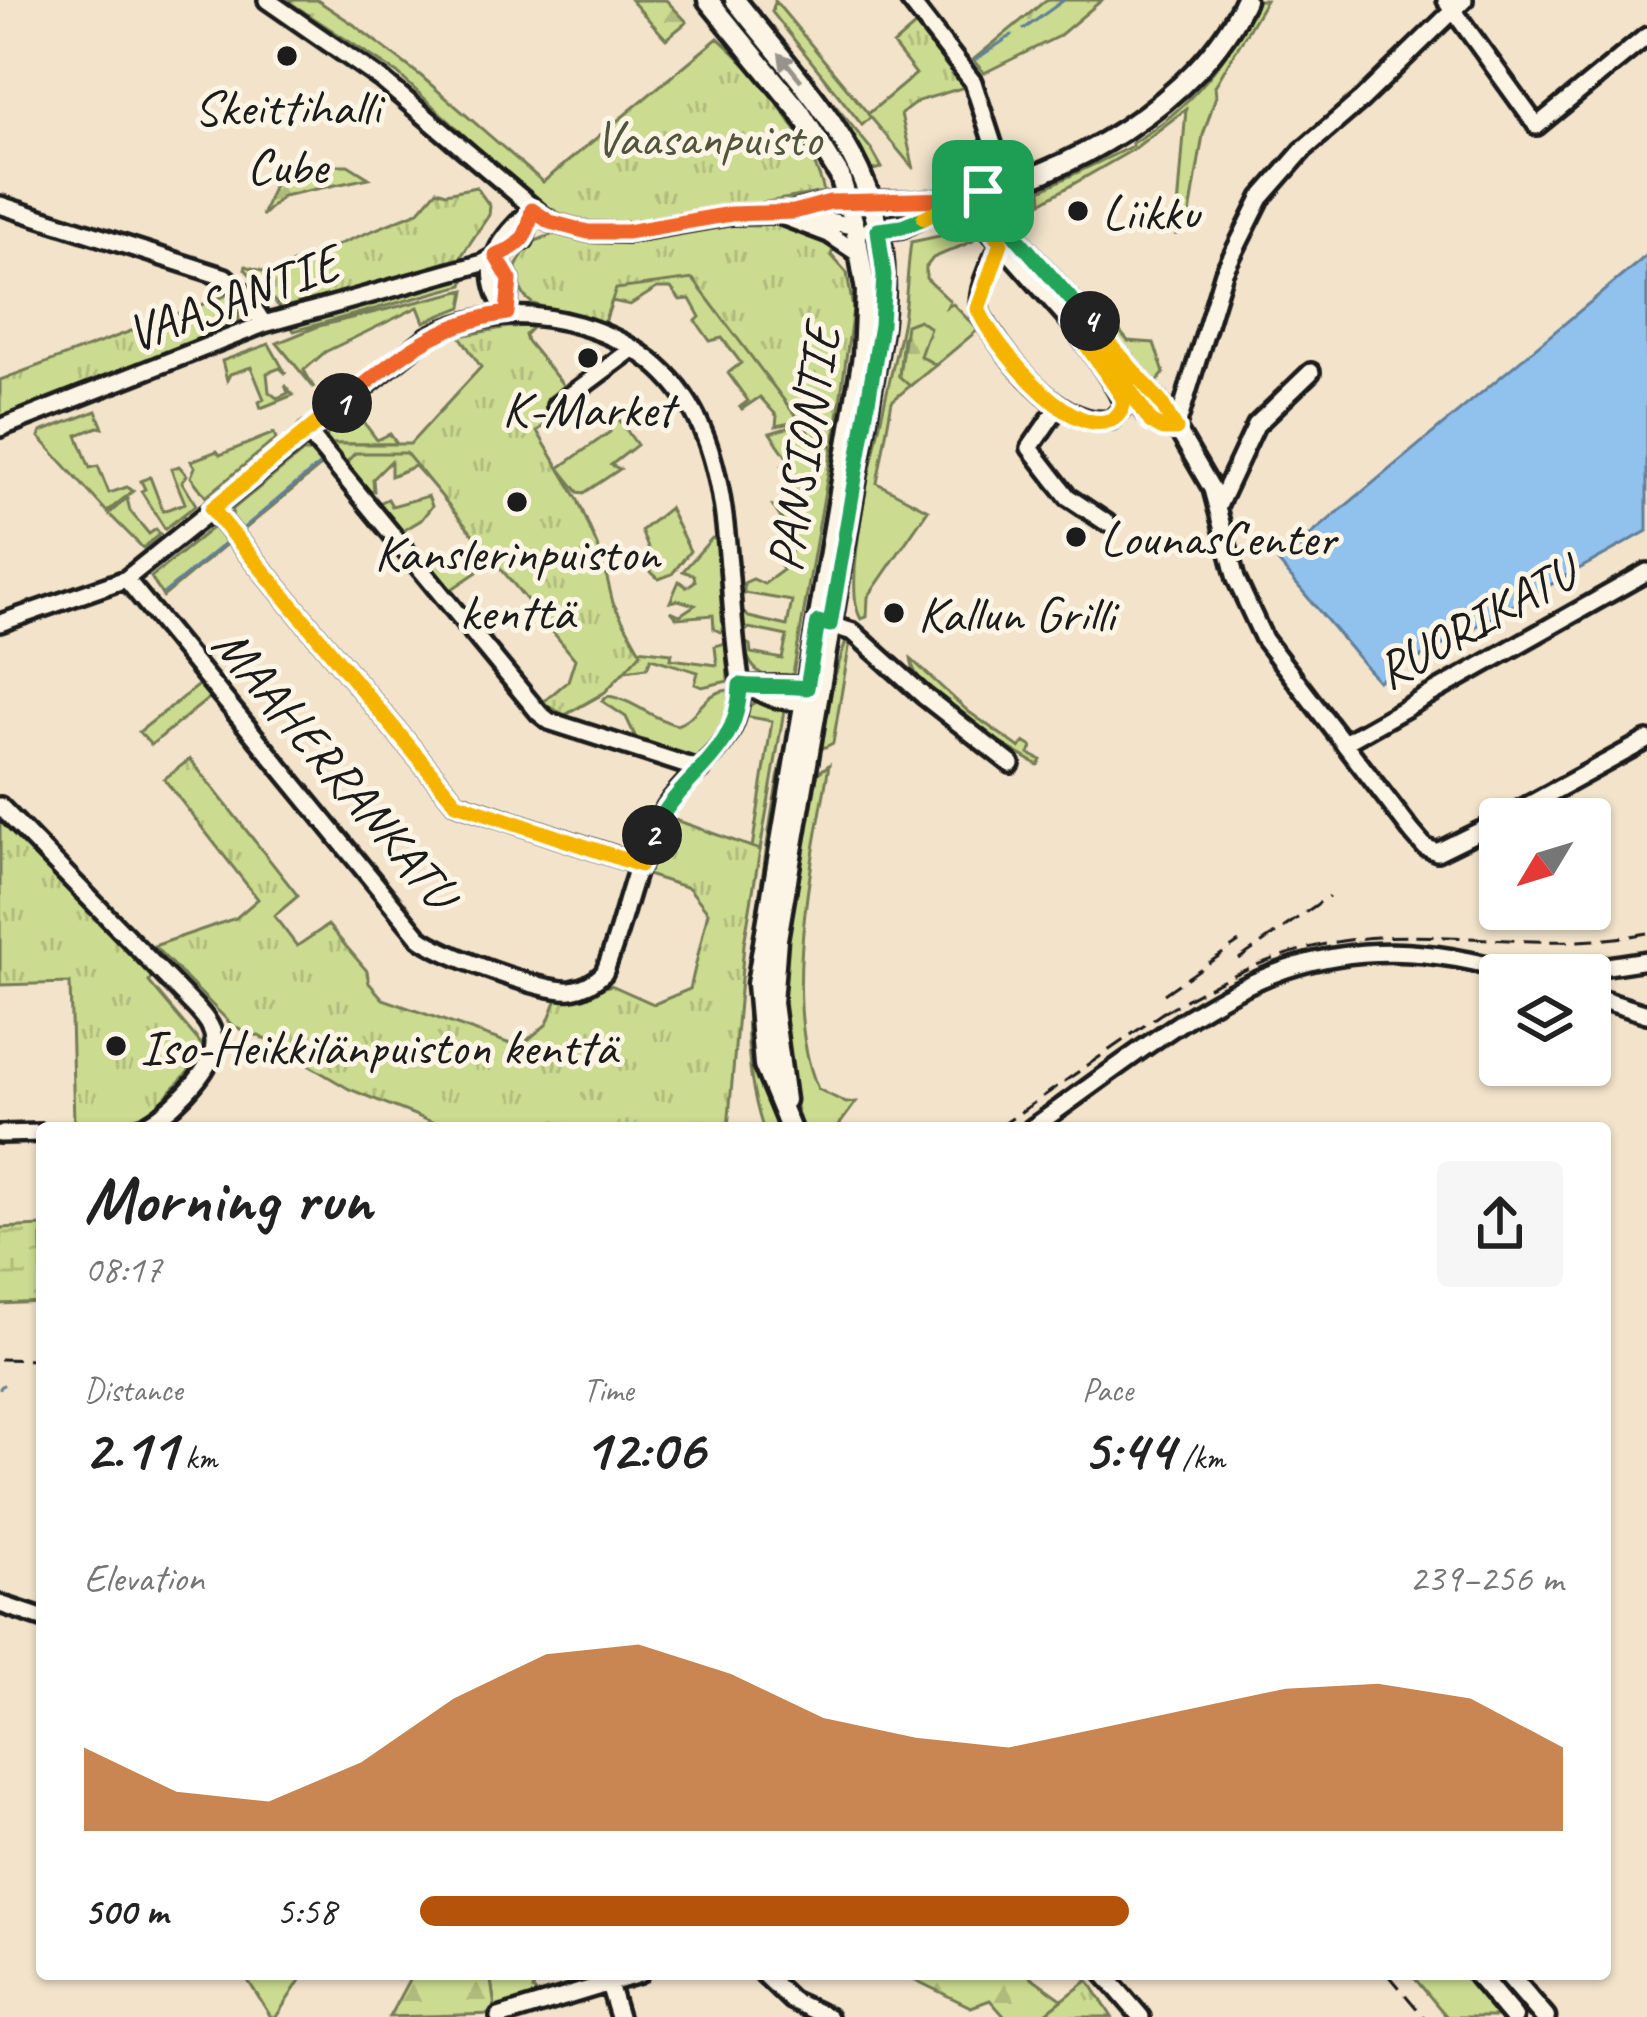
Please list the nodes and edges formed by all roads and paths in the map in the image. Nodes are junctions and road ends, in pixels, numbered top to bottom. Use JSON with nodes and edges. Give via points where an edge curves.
{"nodes":[{"id":1,"x":267,"y":0,"type":"edge"},
{"id":2,"x":708,"y":0,"type":"edge"},
{"id":3,"x":735,"y":0,"type":"edge"},
{"id":4,"x":909,"y":0,"type":"edge"},
{"id":5,"x":1245,"y":0,"type":"edge"},
{"id":6,"x":1454,"y":3,"type":"edge"},
{"id":7,"x":1647,"y":36,"type":"edge"},
{"id":8,"x":1006,"y":184,"type":"junction"},
{"id":9,"x":969,"y":195,"type":"junction"},
{"id":10,"x":849,"y":202,"type":"junction"},
{"id":11,"x":871,"y":202,"type":"junction"},
{"id":12,"x":0,"y":205,"type":"edge"},
{"id":13,"x":532,"y":210,"type":"junction"},
{"id":14,"x":794,"y":212,"type":"junction"},
{"id":15,"x":776,"y":214,"type":"junction"},
{"id":16,"x":855,"y":227,"type":"junction"},
{"id":17,"x":878,"y":230,"type":"junction"},
{"id":18,"x":1006,"y":237,"type":"junction"},
{"id":19,"x":859,"y":254,"type":"junction"},
{"id":20,"x":496,"y":256,"type":"junction"},
{"id":21,"x":507,"y":313,"type":"junction"},
{"id":22,"x":1070,"y":321,"type":"junction"},
{"id":23,"x":263,"y":324,"type":"junction"},
{"id":24,"x":632,"y":350,"type":"junction"},
{"id":25,"x":1311,"y":372,"type":"dead end"},
{"id":26,"x":556,"y":406,"type":"dead end"},
{"id":27,"x":1058,"y":407,"type":"junction"},
{"id":28,"x":0,"y":428,"type":"edge"},
{"id":29,"x":1176,"y":429,"type":"junction"},
{"id":30,"x":307,"y":431,"type":"junction"},
{"id":31,"x":1218,"y":506,"type":"junction"},
{"id":32,"x":212,"y":509,"type":"junction"},
{"id":33,"x":1108,"y":523,"type":"dead end"},
{"id":34,"x":1647,"y":572,"type":"edge"},
{"id":35,"x":126,"y":579,"type":"junction"},
{"id":36,"x":0,"y":623,"type":"edge"},
{"id":37,"x":824,"y":624,"type":"junction"},
{"id":38,"x":747,"y":686,"type":"junction"},
{"id":39,"x":810,"y":697,"type":"junction"},
{"id":40,"x":1647,"y":740,"type":"edge"},
{"id":41,"x":1344,"y":743,"type":"junction"},
{"id":42,"x":1011,"y":764,"type":"dead end"},
{"id":43,"x":701,"y":770,"type":"junction"},
{"id":44,"x":1542,"y":798,"type":"edge"},
{"id":45,"x":0,"y":806,"type":"edge"},
{"id":46,"x":1479,"y":833,"type":"edge"},
{"id":47,"x":640,"y":865,"type":"junction"},
{"id":48,"x":1647,"y":960,"type":"edge"},
{"id":49,"x":1479,"y":963,"type":"edge"},
{"id":50,"x":1611,"y":965,"type":"edge"},
{"id":51,"x":1611,"y":1003,"type":"edge"},
{"id":52,"x":1647,"y":1014,"type":"edge"},
{"id":53,"x":152,"y":1122,"type":"edge"},
{"id":54,"x":788,"y":1122,"type":"edge"},
{"id":55,"x":1041,"y":1122,"type":"edge"},
{"id":56,"x":36,"y":1133,"type":"edge"},
{"id":57,"x":0,"y":1134,"type":"edge"},
{"id":58,"x":0,"y":1604,"type":"edge"},
{"id":59,"x":36,"y":1616,"type":"edge"},
{"id":60,"x":621,"y":1980,"type":"edge"},
{"id":61,"x":770,"y":1980,"type":"edge"},
{"id":62,"x":1114,"y":1980,"type":"edge"},
{"id":63,"x":1482,"y":1980,"type":"edge"},
{"id":64,"x":1513,"y":1980,"type":"edge"},
{"id":65,"x":609,"y":1984,"type":"junction"},
{"id":66,"x":499,"y":2017,"type":"edge"},
{"id":67,"x":620,"y":2017,"type":"edge"},
{"id":68,"x":828,"y":2017,"type":"edge"},
{"id":69,"x":1141,"y":2017,"type":"edge"},
{"id":70,"x":1513,"y":2017,"type":"edge"},
{"id":71,"x":1545,"y":2017,"type":"edge"}],
"edges":[{"from":1,"to":13,"type":"street","via":[[392,88]]},
{"from":2,"to":10,"type":"main road","name":"PANSIONTIE","via":[[817,136]]},
{"from":11,"to":3,"type":"main road","name":"PANSIONTIE","one_way":true,"via":[[839,130]]},
{"from":4,"to":8,"type":"street","via":[[973,82]]},
{"from":5,"to":8,"type":"main road","via":[[1217,48],[1163,104]]},
{"from":6,"to":7,"type":"street","via":[[1537,126]]},
{"from":6,"to":29,"type":"street","via":[[1261,198],[1224,272]]},
{"from":8,"to":9,"type":"main road"},
{"from":9,"to":11,"type":"main road"},
{"from":9,"to":17,"type":"main road","via":[[916,222]]},
{"from":9,"to":18,"type":"street"},
{"from":10,"to":11,"type":"main road"},
{"from":10,"to":14,"type":"street"},
{"from":10,"to":16,"type":"main road","name":"PANSIONTIE"},
{"from":11,"to":17,"type":"main road","name":"PANSIONTIE"},
{"from":12,"to":23,"type":"street","via":[[224,277]]},
{"from":13,"to":15,"type":"street","via":[[550,222],[605,233]]},
{"from":13,"to":20,"type":"street","via":[[528,235]]},
{"from":14,"to":15,"type":"street"},
{"from":14,"to":16,"type":"street"},
{"from":15,"to":19,"type":"street"},
{"from":16,"to":17,"type":"main road"},
{"from":16,"to":19,"type":"main road","name":"PANSIONTIE"},
{"from":17,"to":37,"type":"main road","name":"PANSIONTIE","via":[[881,325]]},
{"from":18,"to":22,"type":"street"},
{"from":18,"to":27,"type":"street","via":[[978,309]]},
{"from":18,"to":29,"type":"street","via":[[1161,403]]},
{"from":19,"to":37,"type":"main road","name":"PANSIONTIE","via":[[865,340]]},
{"from":20,"to":21,"type":"street","via":[[510,280]]},
{"from":20,"to":23,"type":"street","name":"VAASANTIE"},
{"from":21,"to":24,"type":"street","via":[[585,327]]},
{"from":21,"to":30,"type":"street","via":[[427,337]]},
{"from":22,"to":27,"type":"street","via":[[1124,403],[1107,422]]},
{"from":22,"to":29,"type":"street","via":[[1151,422]]},
{"from":23,"to":28,"type":"street","name":"VAASANTIE"},
{"from":24,"to":26,"type":"street"},
{"from":24,"to":38,"type":"street","via":[[686,402],[716,462]]},
{"from":25,"to":31,"type":"street","via":[[1256,425]]},
{"from":27,"to":33,"type":"street","via":[[1030,448],[1068,496]]},
{"from":29,"to":31,"type":"street"},
{"from":30,"to":32,"type":"street"},
{"from":30,"to":43,"type":"street","via":[[538,713]]},
{"from":31,"to":41,"type":"street","via":[[1257,628]]},
{"from":32,"to":35,"type":"street"},
{"from":32,"to":47,"type":"street","via":[[456,803]]},
{"from":34,"to":41,"type":"street","name":"RUORIKATU"},
{"from":35,"to":36,"type":"street"},
{"from":35,"to":47,"type":"street","name":"MAAHERRANKATU","via":[[438,952],[559,990],[586,986],[606,969]]},
{"from":37,"to":39,"type":"main road","name":"PANSIONTIE"},
{"from":37,"to":42,"type":"street","via":[[854,632]]},
{"from":38,"to":39,"type":"street"},
{"from":38,"to":43,"type":"street","name":"MAAHERRANKATU","via":[[731,731]]},
{"from":39,"to":54,"type":"main road","name":"PANSIONTIE","via":[[757,984],[764,1065]]},
{"from":40,"to":44,"type":"street"},
{"from":41,"to":46,"type":"street","via":[[1432,851]]},
{"from":43,"to":47,"type":"street","name":"MAAHERRANKATU","via":[[667,805]]},
{"from":45,"to":53,"type":"street","via":[[214,1033],[207,1066]]},
{"from":48,"to":50,"type":"street"},
{"from":49,"to":55,"type":"street","via":[[1396,951],[1331,957],[1246,982]]},
{"from":51,"to":52,"type":"street"},
{"from":56,"to":57,"type":"street"},
{"from":58,"to":59,"type":"street"},
{"from":60,"to":65,"type":"street"},
{"from":61,"to":68,"type":"street"},
{"from":62,"to":69,"type":"street"},
{"from":63,"to":70,"type":"main road"},
{"from":64,"to":71,"type":"main road"},
{"from":65,"to":66,"type":"street"},
{"from":65,"to":67,"type":"street"}]}
